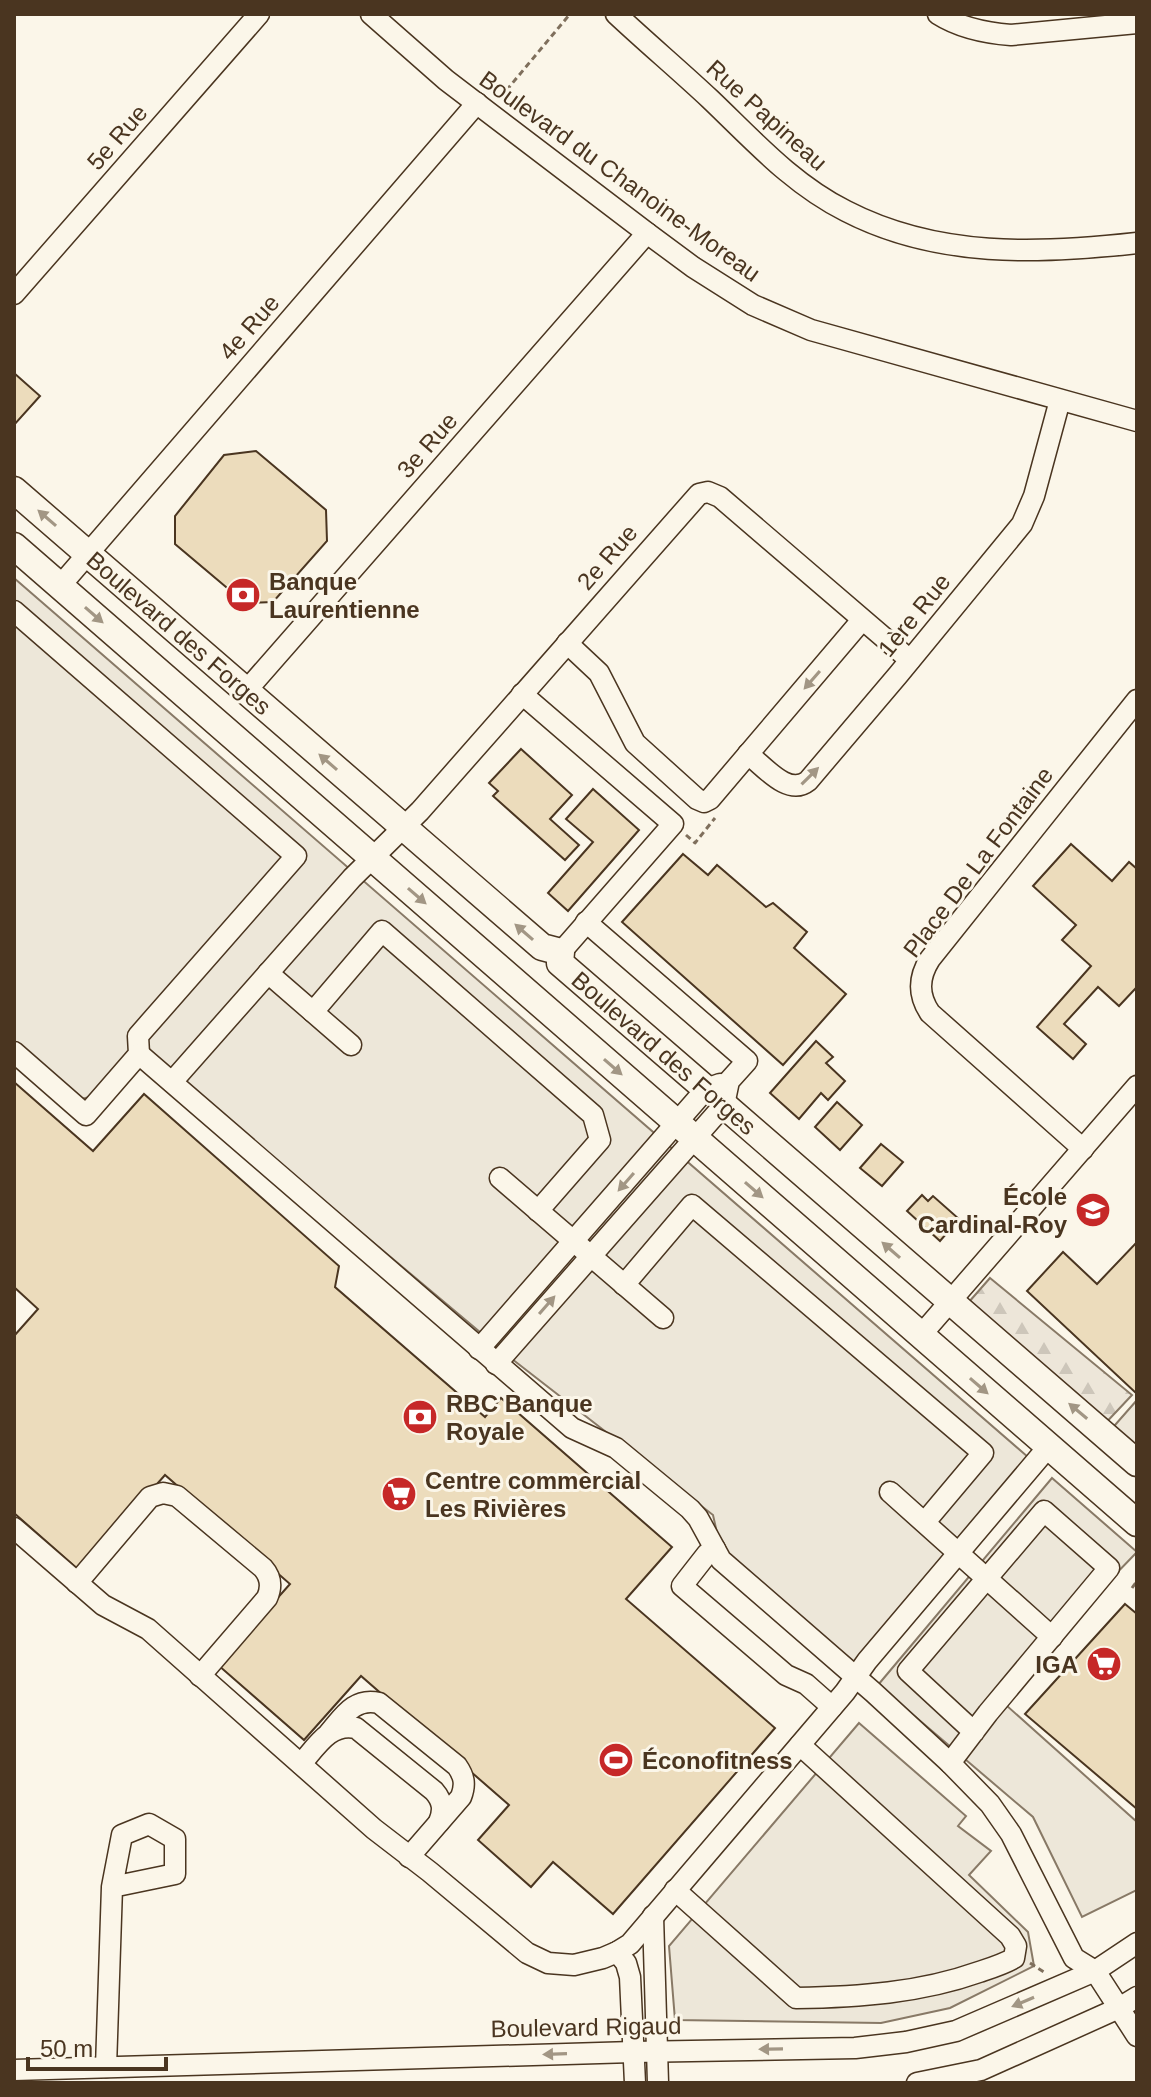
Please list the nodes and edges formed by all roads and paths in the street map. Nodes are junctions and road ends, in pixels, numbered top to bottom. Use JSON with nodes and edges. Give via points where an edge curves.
{"nodes":[{"id":1,"x":259,"y":14,"type":"edge"},
{"id":2,"x":371,"y":14,"type":"edge"},
{"id":3,"x":570,"y":14,"type":"edge"},
{"id":4,"x":616,"y":14,"type":"edge"},
{"id":5,"x":938,"y":14,"type":"edge"},
{"id":6,"x":1137,"y":23,"type":"edge"},
{"id":7,"x":477,"y":103,"type":"junction"},
{"id":8,"x":647,"y":233,"type":"junction"},
{"id":9,"x":1137,"y":243,"type":"edge"},
{"id":10,"x":14,"y":294,"type":"edge"},
{"id":11,"x":1060,"y":400,"type":"junction"},
{"id":12,"x":1137,"y":421,"type":"edge"},
{"id":13,"x":14,"y":490,"type":"edge"},
{"id":14,"x":14,"y":546,"type":"edge"},
{"id":15,"x":87,"y":553,"type":"junction"},
{"id":16,"x":60,"y":586,"type":"junction"},
{"id":17,"x":14,"y":611,"type":"edge"},
{"id":18,"x":862,"y":620,"type":"junction"},
{"id":19,"x":567,"y":643,"type":"junction"},
{"id":20,"x":910,"y":660,"type":"junction"},
{"id":21,"x":246,"y":691,"type":"junction"},
{"id":22,"x":522,"y":694,"type":"junction"},
{"id":23,"x":1137,"y":700,"type":"edge"},
{"id":24,"x":748,"y":754,"type":"junction"},
{"id":25,"x":704,"y":802,"type":"junction"},
{"id":26,"x":673,"y":824,"type":"junction"},
{"id":27,"x":403,"y":827,"type":"junction"},
{"id":28,"x":373,"y":858,"type":"junction"},
{"id":29,"x":586,"y":922,"type":"junction"},
{"id":30,"x":561,"y":952,"type":"junction"},
{"id":31,"x":268,"y":973,"type":"junction"},
{"id":32,"x":313,"y":1012,"type":"junction"},
{"id":33,"x":351,"y":1045,"type":"dead end"},
{"id":34,"x":14,"y":1052,"type":"edge"},
{"id":35,"x":139,"y":1054,"type":"junction"},
{"id":36,"x":172,"y":1082,"type":"junction"},
{"id":37,"x":1137,"y":1086,"type":"edge"},
{"id":38,"x":720,"y":1092,"type":"junction"},
{"id":39,"x":686,"y":1131,"type":"junction"},
{"id":40,"x":1083,"y":1149,"type":"junction"},
{"id":41,"x":500,"y":1178,"type":"dead end"},
{"id":42,"x":538,"y":1211,"type":"junction"},
{"id":43,"x":574,"y":1241,"type":"junction"},
{"id":44,"x":591,"y":1256,"type":"junction"},
{"id":45,"x":624,"y":1285,"type":"junction"},
{"id":46,"x":950,"y":1302,"type":"junction"},
{"id":47,"x":663,"y":1318,"type":"dead end"},
{"id":48,"x":921,"y":1335,"type":"junction"},
{"id":49,"x":479,"y":1349,"type":"junction"},
{"id":50,"x":496,"y":1364,"type":"junction"},
{"id":51,"x":1049,"y":1446,"type":"junction"},
{"id":52,"x":1137,"y":1463,"type":"edge"},
{"id":53,"x":890,"y":1492,"type":"dead end"},
{"id":54,"x":925,"y":1522,"type":"junction"},
{"id":55,"x":1137,"y":1523,"type":"edge"},
{"id":56,"x":14,"y":1528,"type":"edge"},
{"id":57,"x":715,"y":1549,"type":"junction"},
{"id":58,"x":958,"y":1554,"type":"junction"},
{"id":59,"x":986,"y":1580,"type":"junction"},
{"id":60,"x":1137,"y":1581,"type":"edge"},
{"id":61,"x":77,"y":1583,"type":"junction"},
{"id":62,"x":1132,"y":1588,"type":"dead end"},
{"id":63,"x":1052,"y":1637,"type":"junction"},
{"id":64,"x":200,"y":1676,"type":"junction"},
{"id":65,"x":855,"y":1677,"type":"junction"},
{"id":66,"x":832,"y":1707,"type":"junction"},
{"id":67,"x":974,"y":1732,"type":"junction"},
{"id":68,"x":329,"y":1733,"type":"junction"},
{"id":69,"x":800,"y":1745,"type":"junction"},
{"id":70,"x":950,"y":1763,"type":"junction"},
{"id":71,"x":301,"y":1764,"type":"junction"},
{"id":72,"x":439,"y":1822,"type":"junction"},
{"id":73,"x":409,"y":1857,"type":"junction"},
{"id":74,"x":112,"y":1887,"type":"dead end"},
{"id":75,"x":675,"y":1890,"type":"junction"},
{"id":76,"x":653,"y":1916,"type":"junction"},
{"id":77,"x":1137,"y":1943,"type":"edge"},
{"id":78,"x":623,"y":1948,"type":"junction"},
{"id":79,"x":1095,"y":1971,"type":"junction"},
{"id":80,"x":654,"y":1987,"type":"junction"},
{"id":81,"x":1128,"y":2002,"type":"edge"},
{"id":82,"x":1137,"y":2036,"type":"edge"},
{"id":83,"x":656,"y":2051,"type":"junction"},
{"id":84,"x":633,"y":2052,"type":"junction"},
{"id":85,"x":106,"y":2067,"type":"junction"},
{"id":86,"x":14,"y":2070,"type":"edge"},
{"id":87,"x":635,"y":2083,"type":"edge"},
{"id":88,"x":658,"y":2083,"type":"edge"},
{"id":89,"x":917,"y":2083,"type":"edge"}],
"edges":[{"from":1,"to":10,"type":"street","name":"5e Rue"},
{"from":2,"to":7,"type":"street","name":"Boulevard du Chanoine-Moreau"},
{"from":3,"to":7,"type":"path","via":[[502,98]]},
{"from":4,"to":9,"type":"street","name":"Rue Papineau","via":[[764,153],[816,193],[893,232],[938,243],[1039,251]]},
{"from":5,"to":6,"type":"street","via":[[967,27],[1011,35]]},
{"from":7,"to":8,"type":"street","name":"Boulevard du Chanoine-Moreau"},
{"from":7,"to":15,"type":"street","name":"4e Rue"},
{"from":8,"to":11,"type":"street","name":"Boulevard du Chanoine-Moreau","via":[[736,295],[781,318]]},
{"from":8,"to":21,"type":"street","name":"3e Rue"},
{"from":11,"to":12,"type":"street","name":"Boulevard du Chanoine-Moreau"},
{"from":11,"to":20,"type":"street","name":"1ère Rue","via":[[1022,524]]},
{"from":15,"to":13,"type":"main road","name":"Boulevard des Forges","one_way":true},
{"from":14,"to":16,"type":"main road","name":"Boulevard des Forges"},
{"from":15,"to":16,"type":"street","name":"4e Rue"},
{"from":15,"to":21,"type":"main road","name":"Boulevard des Forges"},
{"from":16,"to":28,"type":"main road","name":"Boulevard des Forges","one_way":true},
{"from":17,"to":35,"type":"street","via":[[296,856],[138,1036]]},
{"from":18,"to":19,"type":"street","name":"2e Rue","via":[[708,492],[695,496]]},
{"from":18,"to":20,"type":"street","name":"2e Rue"},
{"from":18,"to":24,"type":"street","name":"1ère Rue","one_way":true},
{"from":19,"to":22,"type":"street","name":"2e Rue"},
{"from":19,"to":25,"type":"street","via":[[599,673],[638,746]]},
{"from":24,"to":20,"type":"street","name":"1ère Rue","one_way":true,"via":[[789,786],[804,785]]},
{"from":27,"to":21,"type":"main road","name":"Boulevard des Forges","one_way":true},
{"from":22,"to":26,"type":"street"},
{"from":22,"to":27,"type":"street","name":"2e Rue"},
{"from":23,"to":40,"type":"street","name":"Place De La Fontaine","via":[[930,959],[920,987],[937,1020]]},
{"from":24,"to":25,"type":"street","name":"1ère Rue"},
{"from":25,"to":26,"type":"path","via":[[718,814],[695,843]]},
{"from":26,"to":29,"type":"street"},
{"from":27,"to":28,"type":"street","name":"2e Rue"},
{"from":30,"to":27,"type":"main road","name":"Boulevard des Forges","one_way":true,"via":[[542,947]]},
{"from":28,"to":31,"type":"street","name":"2e Rue"},
{"from":28,"to":39,"type":"main road","name":"Boulevard des Forges","one_way":true},
{"from":29,"to":30,"type":"street"},
{"from":29,"to":38,"type":"street","via":[[747,1061]]},
{"from":30,"to":38,"type":"main road","name":"Boulevard des Forges","via":[[560,963]]},
{"from":31,"to":32,"type":"street"},
{"from":31,"to":36,"type":"street","name":"2e Rue"},
{"from":32,"to":33,"type":"street"},
{"from":32,"to":42,"type":"street","via":[[382,931],[582,1105],[593,1115],[600,1140]]},
{"from":34,"to":35,"type":"street","via":[[86,1115]]},
{"from":35,"to":36,"type":"street"},
{"from":36,"to":49,"type":"street"},
{"from":37,"to":40,"type":"street"},
{"from":38,"to":39,"type":"street"},
{"from":46,"to":38,"type":"main road","name":"Boulevard des Forges","one_way":true},
{"from":39,"to":43,"type":"street","one_way":true},
{"from":39,"to":44,"type":"street"},
{"from":39,"to":48,"type":"main road","name":"Boulevard des Forges","one_way":true},
{"from":40,"to":46,"type":"street"},
{"from":41,"to":42,"type":"street"},
{"from":42,"to":43,"type":"street"},
{"from":43,"to":44,"type":"street"},
{"from":43,"to":49,"type":"street"},
{"from":44,"to":45,"type":"street"},
{"from":50,"to":44,"type":"street","one_way":true},
{"from":45,"to":47,"type":"street"},
{"from":45,"to":54,"type":"street","via":[[692,1205],[983,1453]]},
{"from":46,"to":48,"type":"street"},
{"from":52,"to":46,"type":"main road","name":"Boulevard des Forges","one_way":true},
{"from":48,"to":51,"type":"main road","name":"Boulevard des Forges","one_way":true},
{"from":49,"to":50,"type":"street"},
{"from":50,"to":57,"type":"street","via":[[572,1428],[616,1448],[690,1509]]},
{"from":51,"to":55,"type":"main road","name":"Boulevard des Forges"},
{"from":51,"to":58,"type":"street"},
{"from":53,"to":54,"type":"street"},
{"from":54,"to":58,"type":"street"},
{"from":56,"to":61,"type":"street"},
{"from":57,"to":65,"type":"street","via":[[721,1560]]},
{"from":57,"to":66,"type":"street","via":[[682,1586]]},
{"from":58,"to":59,"type":"street"},
{"from":58,"to":65,"type":"street"},
{"from":59,"to":63,"type":"street"},
{"from":59,"to":63,"type":"street","via":[[1044,1511],[1109,1568]]},
{"from":59,"to":67,"type":"street","via":[[908,1671]]},
{"from":60,"to":62,"type":"path"},
{"from":61,"to":64,"type":"street","via":[[103,1605],[148,1629]]},
{"from":61,"to":64,"type":"street","via":[[150,1497],[177,1496],[270,1579],[267,1598]]},
{"from":63,"to":67,"type":"street"},
{"from":64,"to":71,"type":"street"},
{"from":65,"to":66,"type":"street"},
{"from":65,"to":70,"type":"street"},
{"from":66,"to":69,"type":"street"},
{"from":67,"to":70,"type":"street"},
{"from":68,"to":71,"type":"street"},
{"from":68,"to":72,"type":"street","via":[[346,1726],[362,1730],[434,1791],[442,1803]]},
{"from":68,"to":72,"type":"street","via":[[359,1703],[384,1705],[462,1773],[461,1797]]},
{"from":69,"to":75,"type":"street"},
{"from":69,"to":75,"type":"street","via":[[1010,1936],[1015,1956],[924,1987],[796,1998]]},
{"from":70,"to":79,"type":"street","via":[[1001,1818],[1074,1958]]},
{"from":71,"to":73,"type":"street"},
{"from":72,"to":73,"type":"street"},
{"from":73,"to":78,"type":"street","via":[[537,1960],[574,1965]]},
{"from":74,"to":85,"type":"street"},
{"from":75,"to":76,"type":"street"},
{"from":76,"to":78,"type":"street"},
{"from":76,"to":80,"type":"street"},
{"from":77,"to":79,"type":"street","name":"Boulevard Rigaud"},
{"from":78,"to":80,"type":"street","via":[[638,1951]]},
{"from":78,"to":84,"type":"street","via":[[630,1977]]},
{"from":79,"to":81,"type":"street"},
{"from":79,"to":83,"type":"street","name":"Boulevard Rigaud","one_way":true,"via":[[956,2031],[906,2042],[855,2048]]},
{"from":80,"to":83,"type":"street"},
{"from":81,"to":82,"type":"street"},
{"from":81,"to":89,"type":"street","via":[[981,2070]]},
{"from":83,"to":84,"type":"street","name":"Boulevard Rigaud"},
{"from":83,"to":88,"type":"street"},
{"from":84,"to":85,"type":"street","name":"Boulevard Rigaud","one_way":true},
{"from":84,"to":87,"type":"street"},
{"from":85,"to":86,"type":"street","name":"Boulevard Rigaud"}]}
